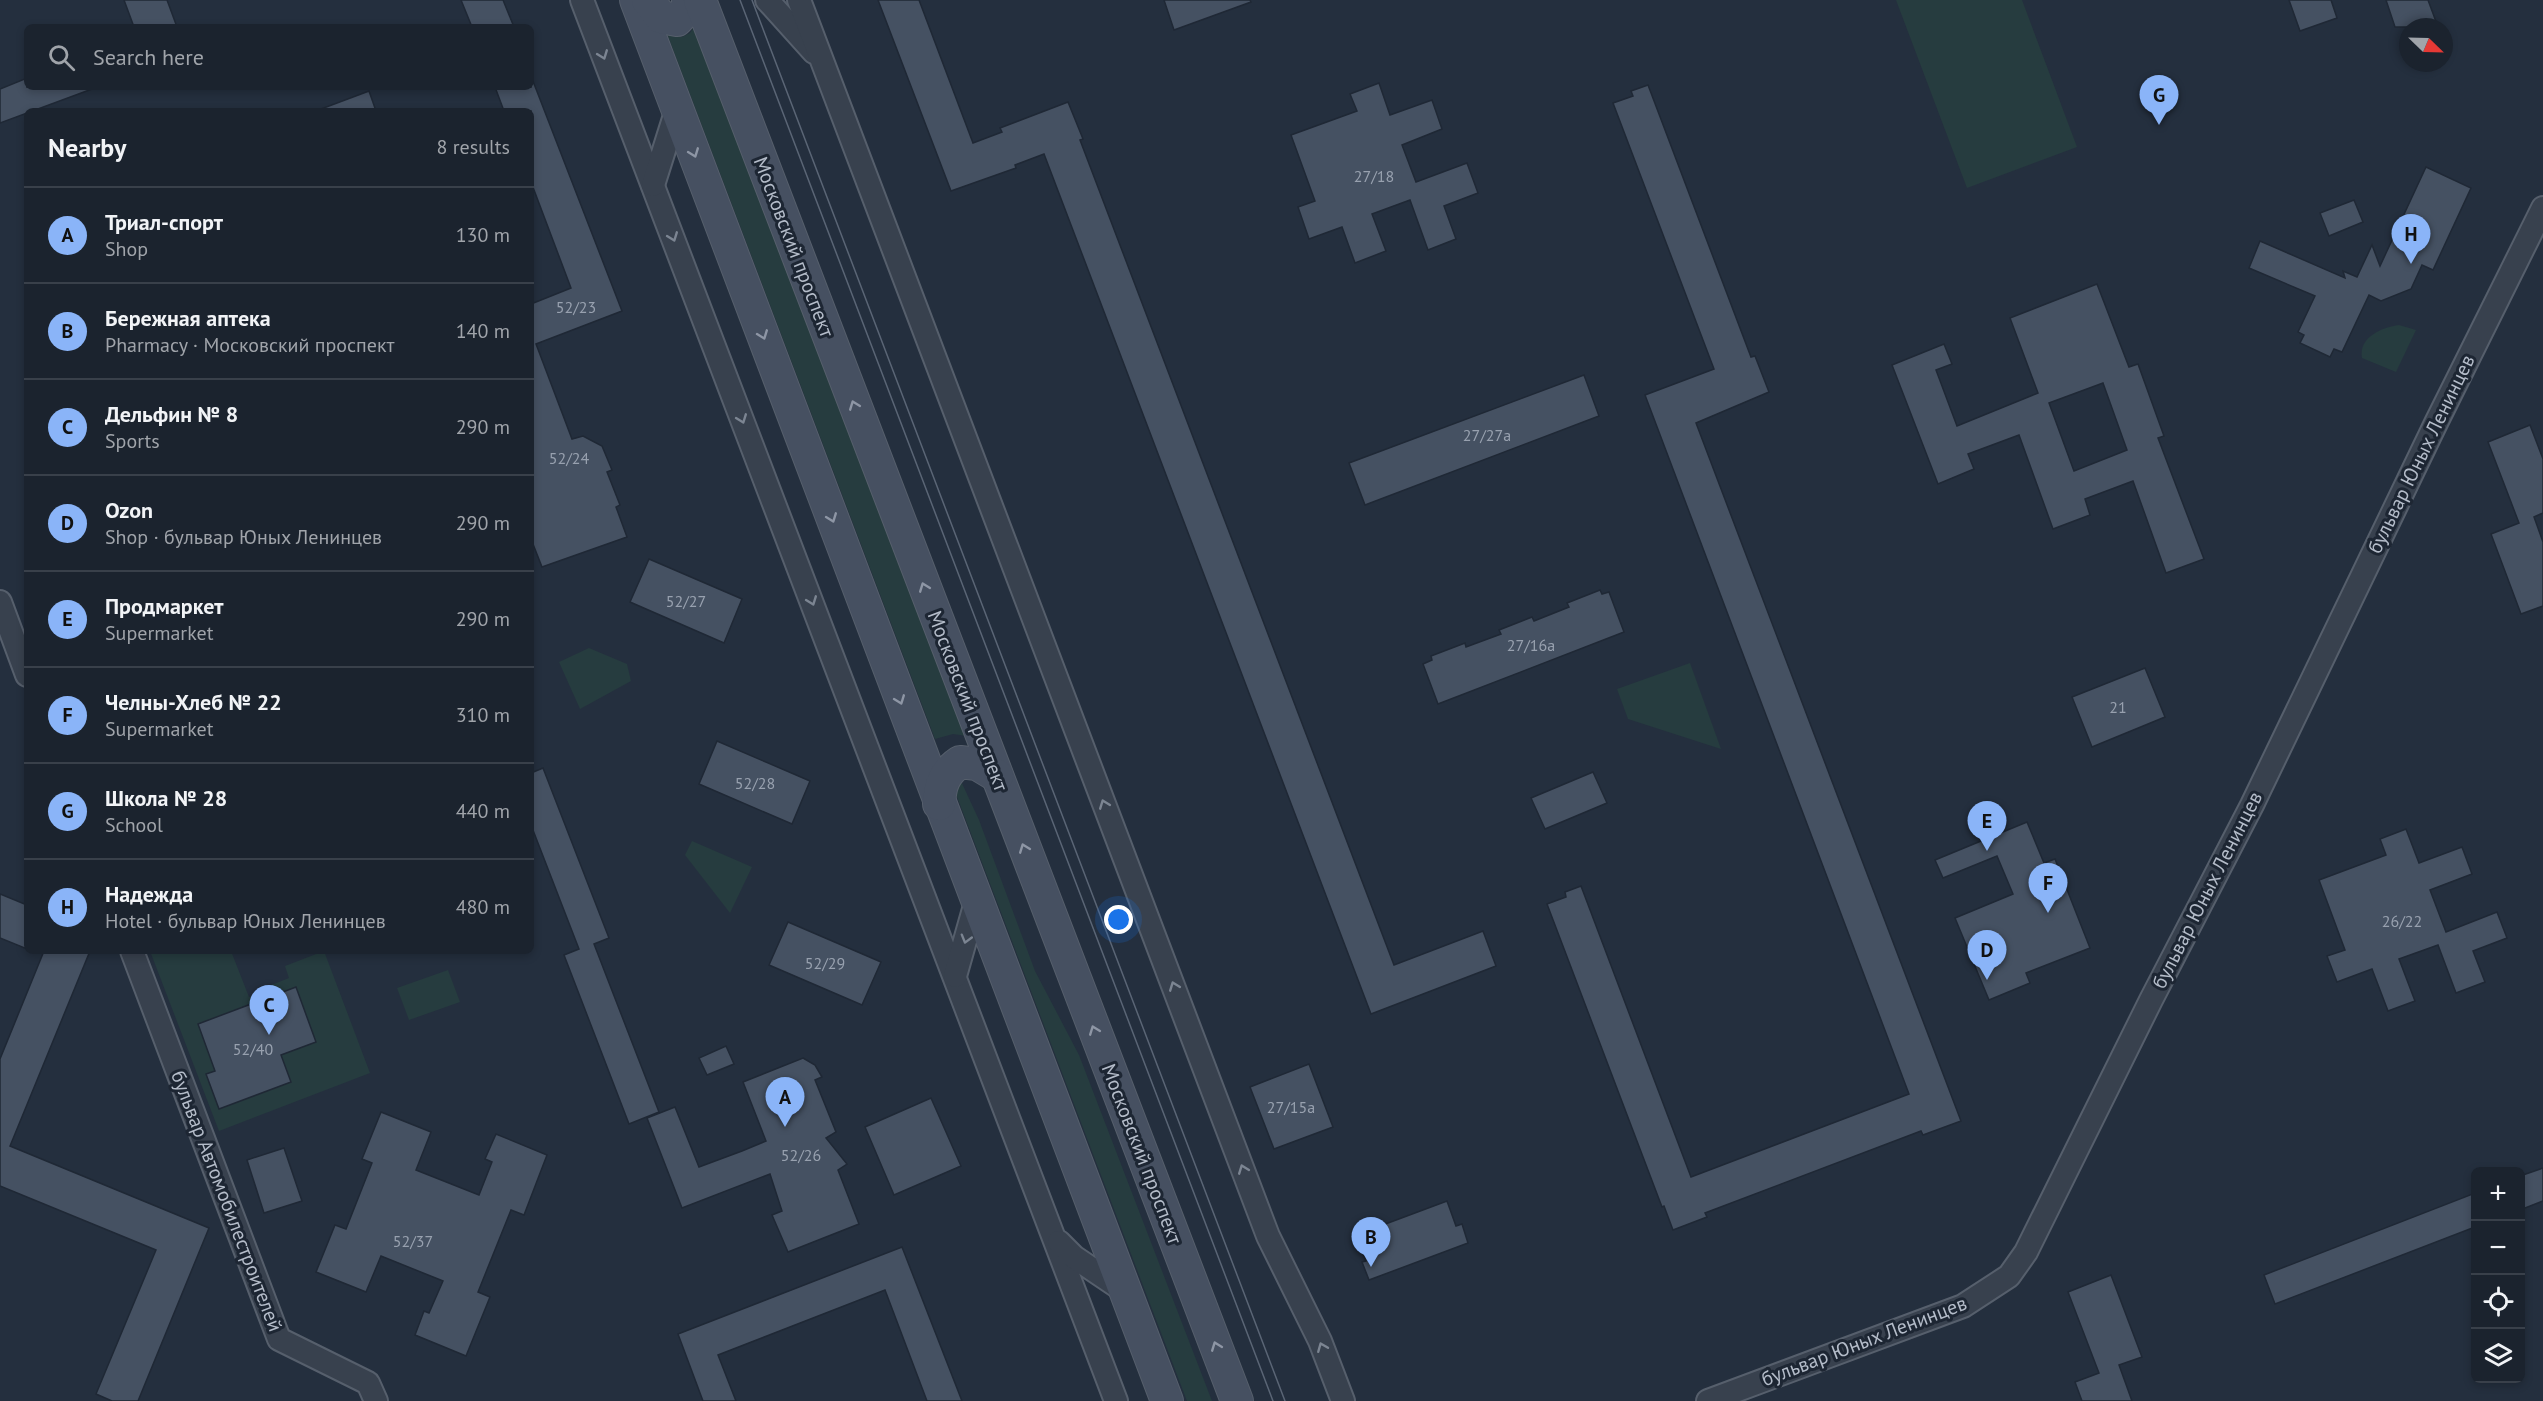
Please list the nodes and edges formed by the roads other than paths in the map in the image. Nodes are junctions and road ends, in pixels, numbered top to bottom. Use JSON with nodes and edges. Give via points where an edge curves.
{"nodes":[{"id":1,"x":582,"y":0,"type":"edge"},
{"id":2,"x":636,"y":0,"type":"edge"},
{"id":3,"x":648,"y":0,"type":"edge"},
{"id":4,"x":688,"y":0,"type":"edge"},
{"id":5,"x":700,"y":0,"type":"edge"},
{"id":6,"x":767,"y":0,"type":"edge"},
{"id":7,"x":799,"y":0,"type":"edge"},
{"id":8,"x":823,"y":62,"type":"junction"},
{"id":9,"x":677,"y":109,"type":"junction"},
{"id":10,"x":653,"y":185,"type":"junction"},
{"id":11,"x":2543,"y":208,"type":"edge"},
{"id":12,"x":0,"y":602,"type":"edge"},
{"id":13,"x":24,"y":667,"type":"edge"},
{"id":14,"x":997,"y":776,"type":"junction"},
{"id":15,"x":939,"y":804,"type":"junction"},
{"id":16,"x":976,"y":902,"type":"junction"},
{"id":17,"x":133,"y":954,"type":"edge"},
{"id":18,"x":955,"y":976,"type":"junction"},
{"id":19,"x":1056,"y":1239,"type":"junction"},
{"id":20,"x":1126,"y":1292,"type":"junction"},
{"id":21,"x":376,"y":1401,"type":"edge"},
{"id":22,"x":1116,"y":1401,"type":"edge"},
{"id":23,"x":1167,"y":1401,"type":"edge"},
{"id":24,"x":1237,"y":1401,"type":"edge"},
{"id":25,"x":1344,"y":1401,"type":"edge"},
{"id":26,"x":1708,"y":1401,"type":"edge"}],
"edges":[{"from":1,"to":10,"type":"street","one_way":true},
{"from":2,"to":9,"type":"main road"},
{"from":3,"to":4,"type":"main road","via":[[661,17],[677,20],[689,7]]},
{"from":14,"to":5,"type":"main road","name":"Московский проспект","one_way":true},
{"from":6,"to":8,"type":"street"},
{"from":7,"to":8,"type":"street"},
{"from":25,"to":8,"type":"street","one_way":true,"via":[[1320,1341],[1268,1236]]},
{"from":9,"to":10,"type":"street"},
{"from":9,"to":15,"type":"main road","one_way":true},
{"from":10,"to":18,"type":"street","one_way":true},
{"from":11,"to":26,"type":"street","name":"бульвар Юных Ленинцев","via":[[2252,805],[2026,1252],[2009,1276],[1963,1306]]},
{"from":12,"to":13,"type":"street"},
{"from":14,"to":15,"type":"main road","via":[[977,764],[960,762],[948,770],[940,786]]},
{"from":24,"to":14,"type":"main road","name":"Московский проспект","one_way":true},
{"from":15,"to":16,"type":"main road"},
{"from":16,"to":18,"type":"street","one_way":true},
{"from":16,"to":20,"type":"main road"},
{"from":17,"to":21,"type":"street","name":"бульвар Автомобилестроителей","via":[[279,1339],[368,1383]]},
{"from":18,"to":19,"type":"street"},
{"from":19,"to":20,"type":"street","via":[[1074,1257]]},
{"from":19,"to":22,"type":"street"},
{"from":20,"to":23,"type":"main road"}]}
